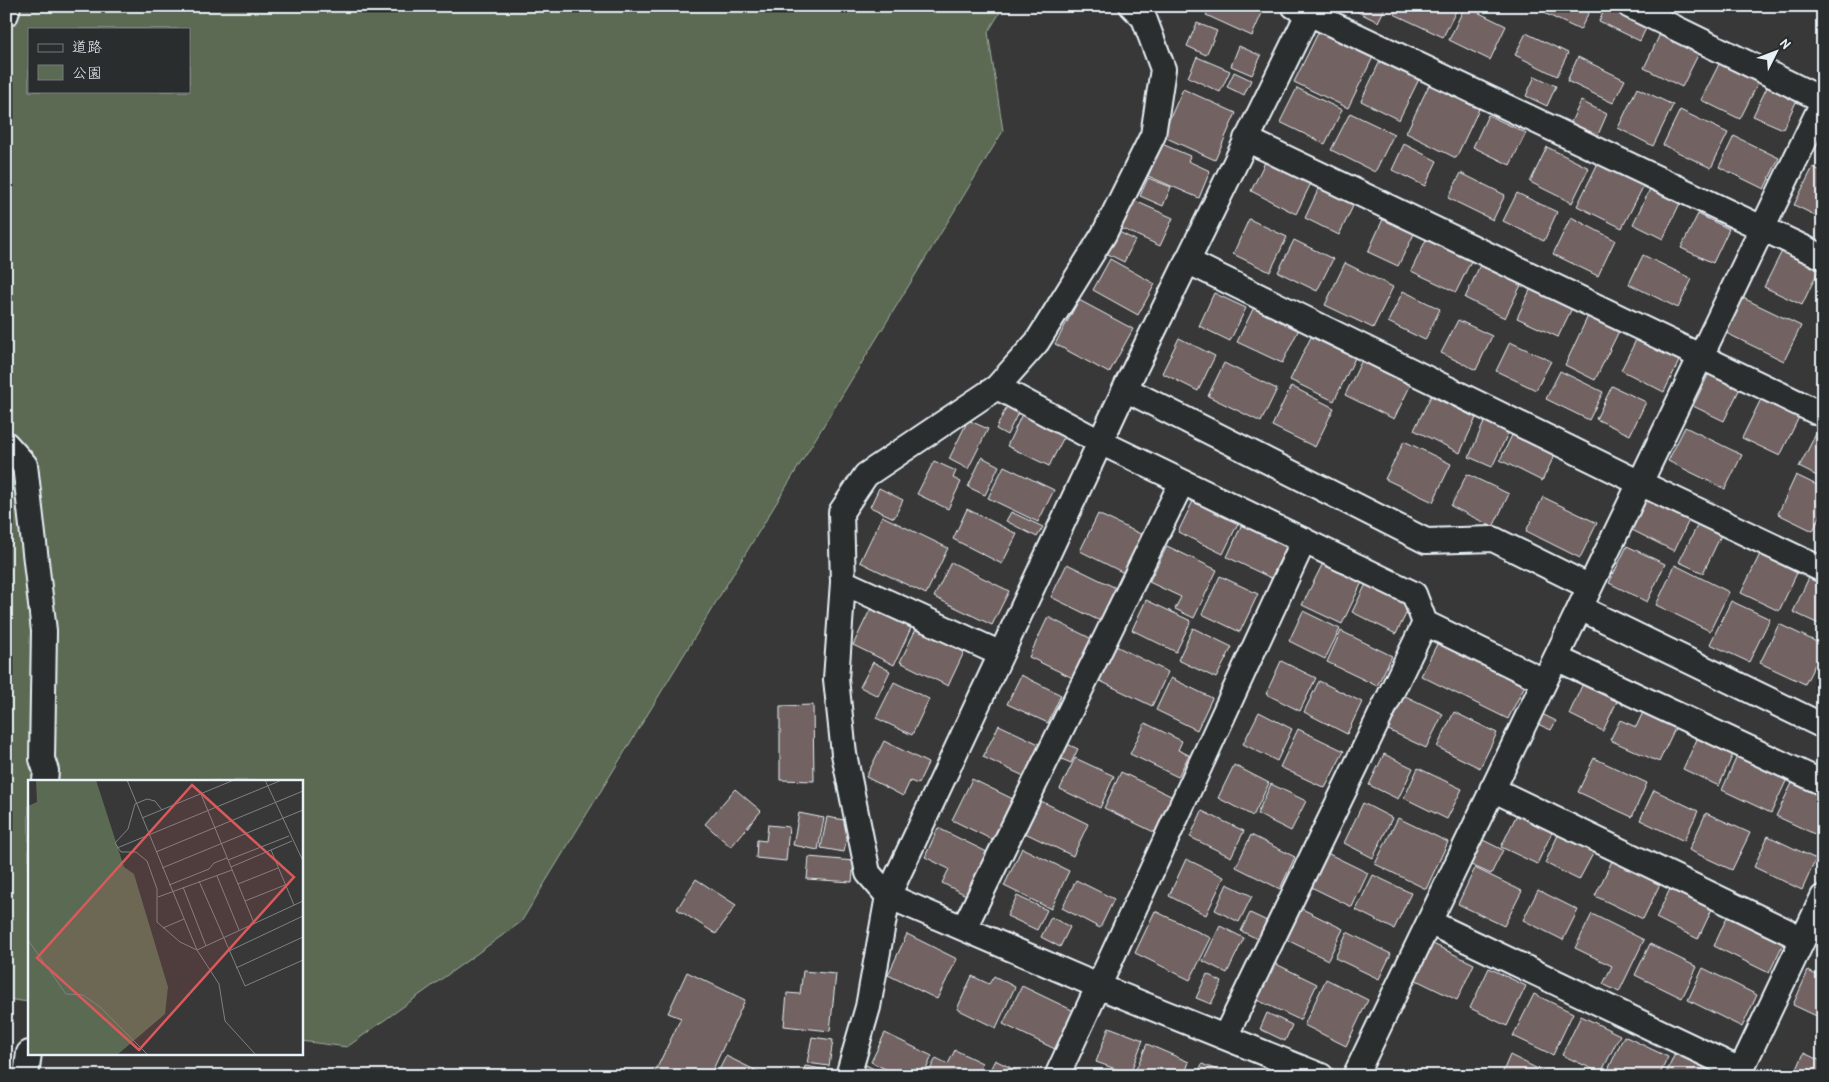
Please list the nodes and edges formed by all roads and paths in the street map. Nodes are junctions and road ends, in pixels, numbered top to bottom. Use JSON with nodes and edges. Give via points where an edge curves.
{"nodes":[{"id":1,"x":8,"y":6,"type":"edge"},
{"id":2,"x":1132,"y":6,"type":"edge"},
{"id":3,"x":1630,"y":6,"type":"edge"},
{"id":4,"x":1305,"y":9,"type":"edge"},
{"id":5,"x":6,"y":14,"type":"edge"},
{"id":6,"x":1823,"y":101,"type":"edge"},
{"id":7,"x":1246,"y":139,"type":"junction"},
{"id":8,"x":1762,"y":228,"type":"junction"},
{"id":9,"x":1823,"y":257,"type":"edge"},
{"id":10,"x":1187,"y":261,"type":"junction"},
{"id":11,"x":1700,"y":357,"type":"junction"},
{"id":12,"x":997,"y":387,"type":"junction"},
{"id":13,"x":1125,"y":389,"type":"junction"},
{"id":14,"x":1823,"y":415,"type":"edge"},
{"id":15,"x":1100,"y":442,"type":"junction"},
{"id":16,"x":6,"y":444,"type":"edge"},
{"id":17,"x":1182,"y":482,"type":"junction"},
{"id":18,"x":1640,"y":483,"type":"junction"},
{"id":19,"x":1304,"y":540,"type":"junction"},
{"id":20,"x":1823,"y":570,"type":"edge"},
{"id":21,"x":844,"y":582,"type":"junction"},
{"id":22,"x":1590,"y":587,"type":"junction"},
{"id":23,"x":1580,"y":608,"type":"junction"},
{"id":24,"x":1425,"y":624,"type":"junction"},
{"id":25,"x":1002,"y":654,"type":"junction"},
{"id":26,"x":1556,"y":658,"type":"junction"},
{"id":27,"x":1544,"y":681,"type":"junction"},
{"id":28,"x":1823,"y":726,"type":"edge"},
{"id":29,"x":45,"y":780,"type":"edge"},
{"id":30,"x":1823,"y":784,"type":"edge"},
{"id":31,"x":1492,"y":789,"type":"junction"},
{"id":32,"x":888,"y":896,"type":"junction"},
{"id":33,"x":1823,"y":898,"type":"edge"},
{"id":34,"x":1429,"y":922,"type":"junction"},
{"id":35,"x":964,"y":928,"type":"junction"},
{"id":36,"x":1803,"y":939,"type":"junction"},
{"id":37,"x":1098,"y":986,"type":"junction"},
{"id":38,"x":1225,"y":1037,"type":"junction"},
{"id":39,"x":29,"y":1054,"type":"edge"},
{"id":40,"x":1739,"y":1073,"type":"edge"},
{"id":41,"x":26,"y":1076,"type":"edge"},
{"id":42,"x":848,"y":1076,"type":"edge"},
{"id":43,"x":1057,"y":1076,"type":"edge"},
{"id":44,"x":1321,"y":1076,"type":"edge"},
{"id":45,"x":1355,"y":1076,"type":"edge"}],
"edges":[{"from":1,"to":5,"type":"street"},
{"from":2,"to":12,"type":"street","via":[[1144,18],[1163,69],[1153,135],[1104,234],[1037,342]]},
{"from":3,"to":6,"type":"street"},
{"from":4,"to":7,"type":"street"},
{"from":4,"to":8,"type":"street"},
{"from":6,"to":8,"type":"street"},
{"from":7,"to":10,"type":"street"},
{"from":7,"to":11,"type":"street"},
{"from":8,"to":9,"type":"street"},
{"from":8,"to":11,"type":"street"},
{"from":10,"to":13,"type":"street"},
{"from":10,"to":18,"type":"street"},
{"from":11,"to":14,"type":"street"},
{"from":11,"to":18,"type":"street"},
{"from":12,"to":15,"type":"street"},
{"from":12,"to":21,"type":"street","via":[[866,476],[841,512]]},
{"from":13,"to":15,"type":"street"},
{"from":13,"to":22,"type":"street","via":[[1426,541],[1493,539]]},
{"from":15,"to":17,"type":"street"},
{"from":15,"to":25,"type":"street"},
{"from":16,"to":29,"type":"street","via":[[25,465],[44,631],[42,759]]},
{"from":17,"to":19,"type":"street"},
{"from":17,"to":35,"type":"street"},
{"from":18,"to":20,"type":"street"},
{"from":18,"to":22,"type":"street"},
{"from":19,"to":24,"type":"street","via":[[1414,594]]},
{"from":19,"to":37,"type":"street"},
{"from":21,"to":25,"type":"street"},
{"from":21,"to":32,"type":"street","via":[[836,679],[844,754],[868,873]]},
{"from":22,"to":23,"type":"street"},
{"from":23,"to":26,"type":"street"},
{"from":23,"to":28,"type":"street"},
{"from":24,"to":27,"type":"street"},
{"from":24,"to":38,"type":"street"},
{"from":25,"to":32,"type":"street"},
{"from":26,"to":27,"type":"street"},
{"from":26,"to":30,"type":"street"},
{"from":27,"to":31,"type":"street"},
{"from":31,"to":34,"type":"street"},
{"from":31,"to":36,"type":"street"},
{"from":32,"to":35,"type":"street"},
{"from":32,"to":42,"type":"street","via":[[868,1007]]},
{"from":33,"to":36,"type":"street"},
{"from":34,"to":40,"type":"street"},
{"from":34,"to":45,"type":"street"},
{"from":35,"to":37,"type":"street"},
{"from":36,"to":40,"type":"street"},
{"from":37,"to":38,"type":"street"},
{"from":37,"to":43,"type":"street"},
{"from":38,"to":44,"type":"street"},
{"from":39,"to":41,"type":"street"}]}
